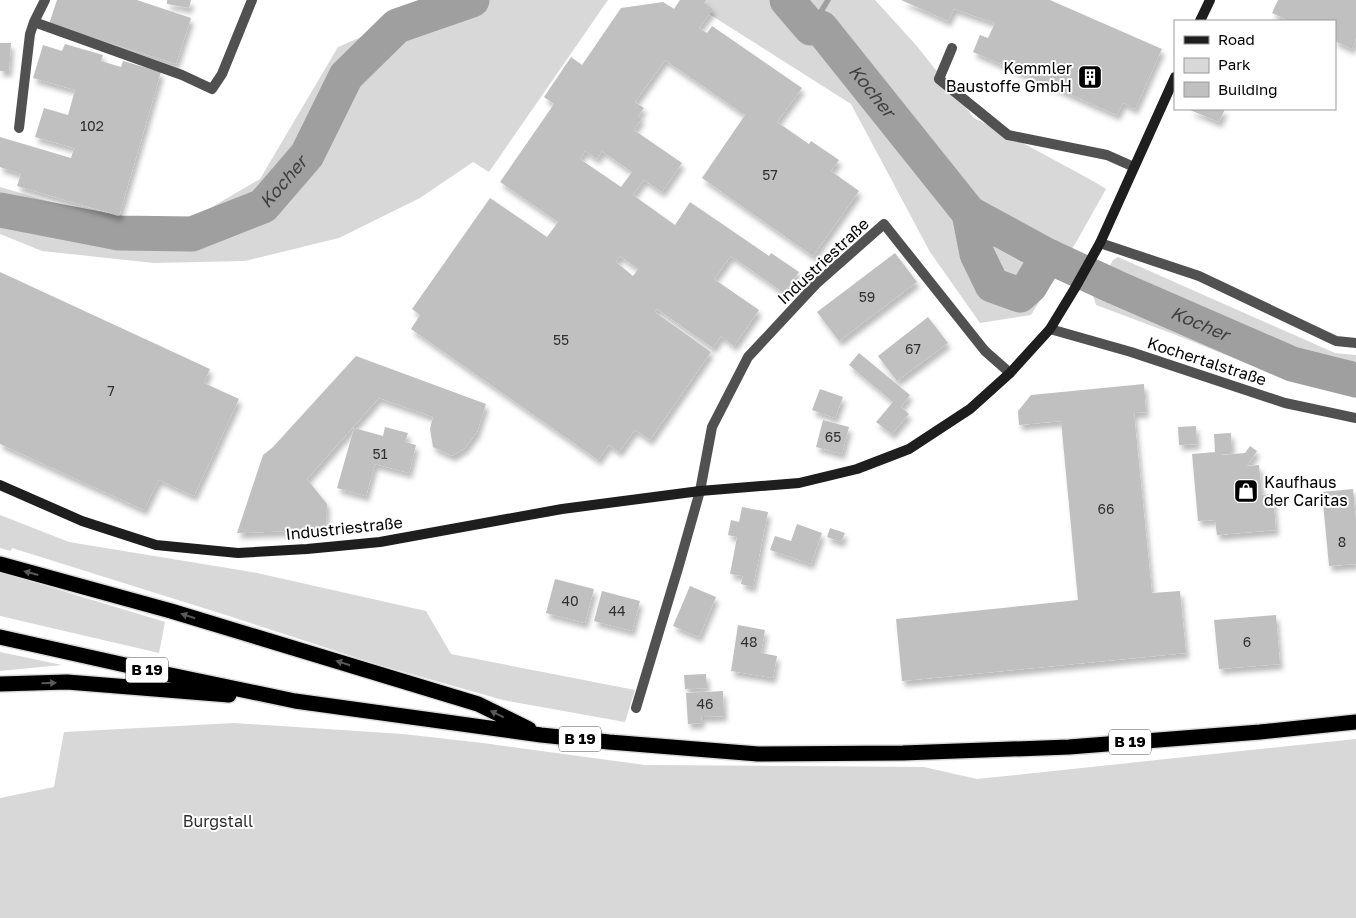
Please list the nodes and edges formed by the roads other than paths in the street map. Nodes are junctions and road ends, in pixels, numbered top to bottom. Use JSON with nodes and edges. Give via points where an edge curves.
{"nodes":[{"id":1,"x":45,"y":0,"type":"edge"},
{"id":2,"x":252,"y":0,"type":"edge"},
{"id":3,"x":1210,"y":0,"type":"edge"},
{"id":4,"x":1200,"y":20,"type":"edge"},
{"id":5,"x":34,"y":22,"type":"junction"},
{"id":6,"x":952,"y":48,"type":"dead end"},
{"id":7,"x":1174,"y":79,"type":"edge"},
{"id":8,"x":19,"y":128,"type":"dead end"},
{"id":9,"x":1134,"y":168,"type":"junction"},
{"id":10,"x":1098,"y":247,"type":"junction"},
{"id":11,"x":1050,"y":329,"type":"junction"},
{"id":12,"x":1356,"y":343,"type":"edge"},
{"id":13,"x":1010,"y":373,"type":"junction"},
{"id":14,"x":1356,"y":418,"type":"edge"},
{"id":15,"x":0,"y":485,"type":"edge"},
{"id":16,"x":700,"y":491,"type":"junction"},
{"id":17,"x":0,"y":564,"type":"edge"},
{"id":18,"x":0,"y":637,"type":"edge"},
{"id":19,"x":0,"y":684,"type":"edge"},
{"id":20,"x":295,"y":701,"type":"junction"},
{"id":21,"x":636,"y":708,"type":"dead end"},
{"id":22,"x":1356,"y":722,"type":"edge"},
{"id":23,"x":541,"y":735,"type":"junction"}],
"edges":[{"from":1,"to":5,"type":"street"},
{"from":2,"to":5,"type":"street","via":[[222,74],[212,89],[182,75]]},
{"from":3,"to":4,"type":"street"},
{"from":5,"to":8,"type":"street"},
{"from":6,"to":9,"type":"street","via":[[940,79],[1008,135],[1107,155]]},
{"from":7,"to":9,"type":"street","name":"Industriestraße"},
{"from":9,"to":10,"type":"street","name":"Industriestraße"},
{"from":10,"to":11,"type":"street","name":"Industriestraße"},
{"from":10,"to":12,"type":"street","via":[[1199,276],[1336,341]]},
{"from":11,"to":13,"type":"street","name":"Industriestraße"},
{"from":11,"to":14,"type":"street","name":"Kochertalstraße","via":[[1286,403]]},
{"from":13,"to":16,"type":"street","name":"Industriestraße","via":[[970,409],[909,449],[857,469],[799,483]]},
{"from":13,"to":16,"type":"street","name":"Industriestraße","via":[[985,351],[884,224],[816,284],[748,357],[712,427]]},
{"from":15,"to":16,"type":"street","name":"Industriestraße","via":[[82,521],[156,545],[238,553],[380,542],[562,509]]},
{"from":16,"to":21,"type":"street","name":"Industriestraße"},
{"from":23,"to":17,"type":"highway","one_way":true,"via":[[478,704],[171,611]]},
{"from":18,"to":20,"type":"highway","number":"B 19"},
{"from":19,"to":20,"type":"highway","one_way":true,"via":[[67,682]]},
{"from":20,"to":23,"type":"highway","number":"B 19"},
{"from":22,"to":23,"type":"highway","number":"B 19","via":[[1069,747],[903,753],[758,754]]}]}
